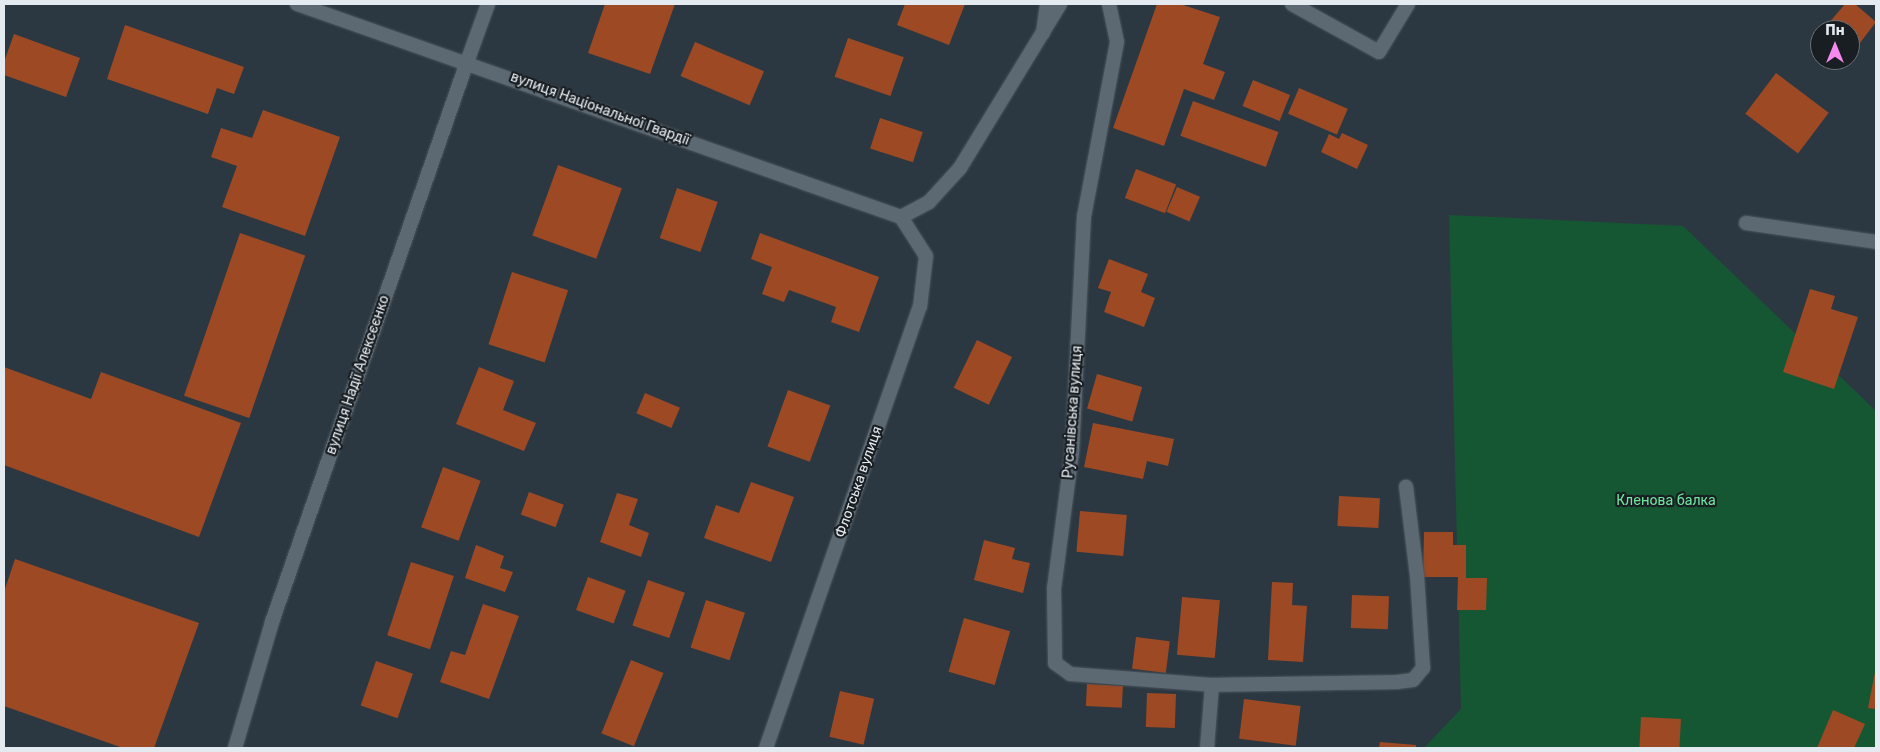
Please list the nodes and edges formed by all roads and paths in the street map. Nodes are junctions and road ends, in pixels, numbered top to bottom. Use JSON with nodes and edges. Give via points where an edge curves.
{"nodes":[{"id":1,"x":297,"y":4,"type":"edge"},
{"id":2,"x":488,"y":4,"type":"edge"},
{"id":3,"x":1047,"y":4,"type":"edge"},
{"id":4,"x":1060,"y":4,"type":"edge"},
{"id":5,"x":1109,"y":4,"type":"edge"},
{"id":6,"x":1292,"y":4,"type":"edge"},
{"id":7,"x":1408,"y":4,"type":"edge"},
{"id":8,"x":1042,"y":34,"type":"junction"},
{"id":9,"x":467,"y":62,"type":"junction"},
{"id":10,"x":901,"y":217,"type":"junction"},
{"id":11,"x":1746,"y":223,"type":"dead end"},
{"id":12,"x":1876,"y":242,"type":"edge"},
{"id":13,"x":1406,"y":487,"type":"dead end"},
{"id":14,"x":1212,"y":685,"type":"junction"},
{"id":15,"x":235,"y":748,"type":"edge"},
{"id":16,"x":766,"y":748,"type":"edge"},
{"id":17,"x":1207,"y":748,"type":"edge"}],
"edges":[{"from":1,"to":9,"type":"street","name":"вулиця Національної Гвардії"},
{"from":2,"to":9,"type":"street","name":"вулиця Надії Алексєєнко"},
{"from":3,"to":8,"type":"street"},
{"from":4,"to":8,"type":"street"},
{"from":5,"to":14,"type":"street","name":"Русанівська вулиця","via":[[1117,42],[1084,216],[1072,452],[1054,588],[1056,663],[1070,674]]},
{"from":6,"to":7,"type":"street","via":[[1379,52]]},
{"from":8,"to":10,"type":"street","via":[[960,168],[929,202]]},
{"from":9,"to":10,"type":"street","name":"вулиця Національної Гвардії"},
{"from":9,"to":15,"type":"street","name":"вулиця Надії Алексєєнко","via":[[272,622]]},
{"from":10,"to":16,"type":"street","name":"Флотська вулиця","via":[[926,256],[920,307]]},
{"from":11,"to":12,"type":"street"},
{"from":13,"to":14,"type":"street","name":"Русанівська вулиця","via":[[1417,576],[1422,668],[1413,680]]},
{"from":14,"to":17,"type":"street"}]}
